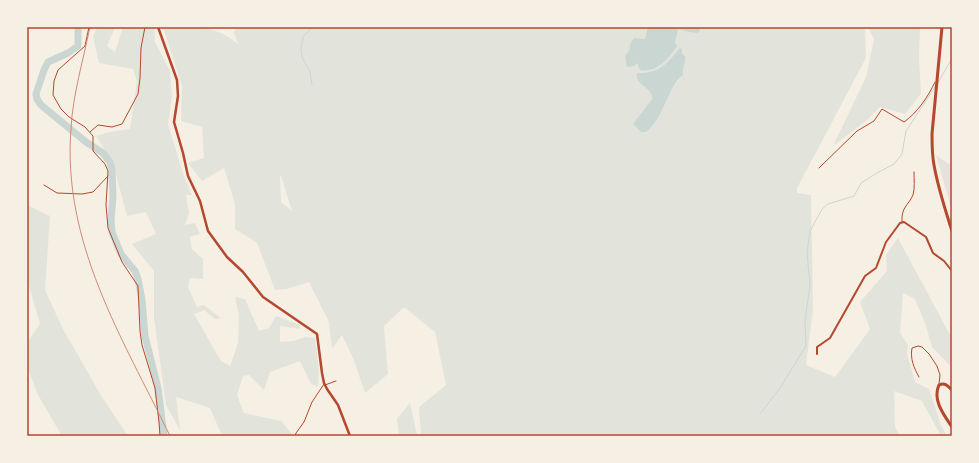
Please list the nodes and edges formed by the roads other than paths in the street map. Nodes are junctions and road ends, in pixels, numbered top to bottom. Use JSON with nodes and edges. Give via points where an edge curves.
{"nodes":[{"id":1,"x":89,"y":27,"type":"edge"},
{"id":2,"x":145,"y":27,"type":"edge"},
{"id":3,"x":158,"y":27,"type":"edge"},
{"id":4,"x":942,"y":27,"type":"edge"},
{"id":5,"x":936,"y":80,"type":"junction"},
{"id":6,"x":90,"y":132,"type":"junction"},
{"id":7,"x":819,"y":168,"type":"dead end"},
{"id":8,"x":914,"y":172,"type":"dead end"},
{"id":9,"x":108,"y":175,"type":"junction"},
{"id":10,"x":44,"y":185,"type":"dead end"},
{"id":11,"x":902,"y":222,"type":"junction"},
{"id":12,"x":952,"y":231,"type":"edge"},
{"id":13,"x":952,"y":271,"type":"edge"},
{"id":14,"x":817,"y":354,"type":"dead end"},
{"id":15,"x":919,"y":377,"type":"dead end"},
{"id":16,"x":336,"y":381,"type":"dead end"},
{"id":17,"x":325,"y":384,"type":"junction"},
{"id":18,"x":939,"y":385,"type":"junction"},
{"id":19,"x":952,"y":390,"type":"edge"},
{"id":20,"x":952,"y":428,"type":"edge"},
{"id":21,"x":160,"y":436,"type":"edge"},
{"id":22,"x":295,"y":436,"type":"edge"},
{"id":23,"x":350,"y":436,"type":"edge"}],
"edges":[{"from":1,"to":6,"type":"lane","via":[[85,46],[58,70],[54,81],[54,95],[61,109]]},
{"from":2,"to":6,"type":"lane","via":[[138,94],[122,124],[112,127],[98,125]]},
{"from":3,"to":17,"type":"street","via":[[177,80],[178,96],[174,122],[185,167],[200,201],[208,231],[227,257],[263,297],[317,334]]},
{"from":4,"to":5,"type":"main road"},
{"from":5,"to":7,"type":"lane","via":[[911,117],[904,122],[882,109],[874,121],[857,131]]},
{"from":5,"to":12,"type":"main road","via":[[932,134],[933,164]]},
{"from":6,"to":9,"type":"lane","via":[[93,136],[93,151],[107,168]]},
{"from":8,"to":11,"type":"lane","via":[[914,188],[904,207]]},
{"from":9,"to":10,"type":"lane","via":[[93,192],[82,194],[57,193]]},
{"from":9,"to":21,"type":"lane","via":[[108,228],[122,262],[138,286],[142,345],[155,388]]},
{"from":11,"to":13,"type":"street","via":[[926,237],[933,253]]},
{"from":11,"to":14,"type":"street","via":[[886,242],[876,268],[865,276],[830,338],[817,347]]},
{"from":15,"to":18,"type":"lane","via":[[911,355],[912,348],[918,346],[922,347],[937,366],[940,375]]},
{"from":16,"to":17,"type":"lane"},
{"from":17,"to":22,"type":"lane","via":[[312,402]]},
{"from":17,"to":23,"type":"street","via":[[338,405]]},
{"from":18,"to":19,"type":"main road","via":[[946,384]]},
{"from":18,"to":20,"type":"main road","via":[[937,392],[940,408]]}]}
